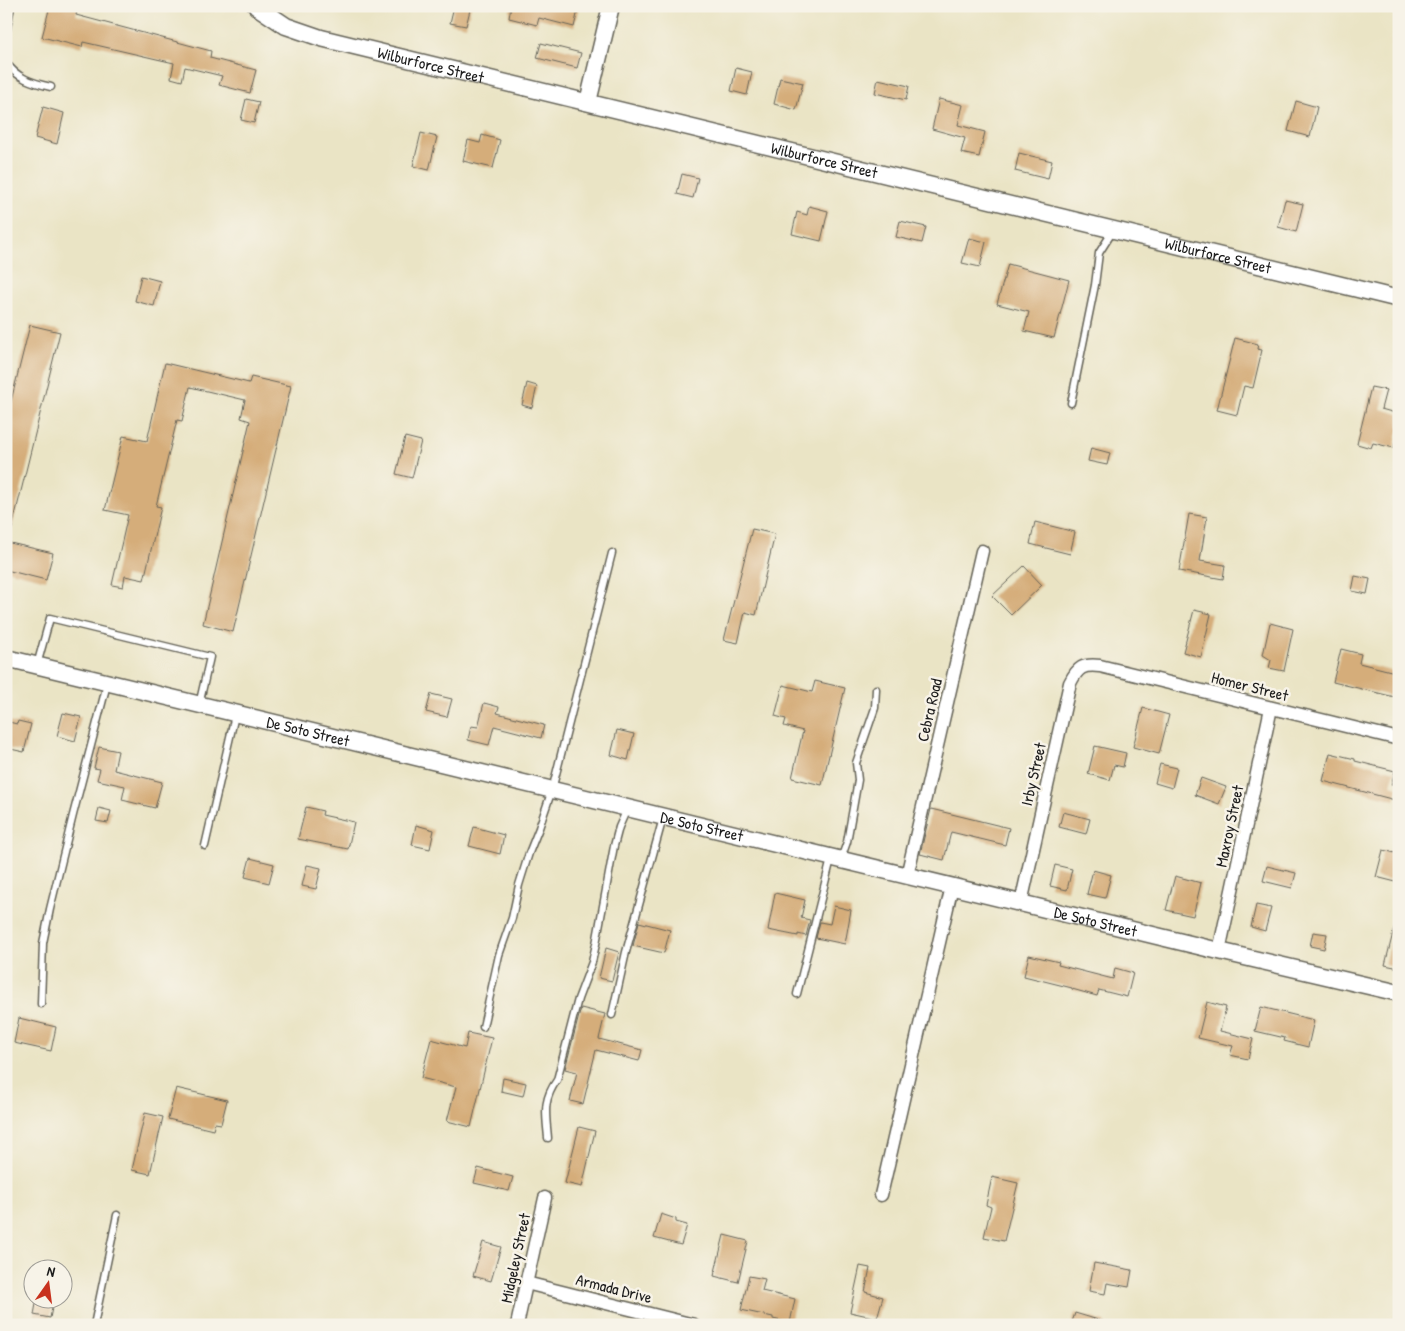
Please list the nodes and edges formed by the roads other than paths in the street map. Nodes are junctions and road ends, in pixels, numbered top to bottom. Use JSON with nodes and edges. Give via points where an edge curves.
{"nodes":[{"id":1,"x":12,"y":6,"type":"edge"},
{"id":2,"x":256,"y":6,"type":"edge"},
{"id":3,"x":610,"y":6,"type":"edge"},
{"id":4,"x":6,"y":34,"type":"edge"},
{"id":5,"x":6,"y":62,"type":"edge"},
{"id":6,"x":51,"y":86,"type":"dead end"},
{"id":7,"x":588,"y":102,"type":"junction"},
{"id":8,"x":1113,"y":230,"type":"junction"},
{"id":9,"x":1399,"y":299,"type":"edge"},
{"id":10,"x":1071,"y":403,"type":"dead end"},
{"id":11,"x":982,"y":551,"type":"dead end"},
{"id":12,"x":612,"y":553,"type":"dead end"},
{"id":13,"x":6,"y":658,"type":"edge"},
{"id":14,"x":1093,"y":665,"type":"joint"},
{"id":15,"x":37,"y":666,"type":"junction"},
{"id":16,"x":107,"y":683,"type":"junction"},
{"id":17,"x":876,"y":689,"type":"dead end"},
{"id":18,"x":199,"y":705,"type":"junction"},
{"id":19,"x":1271,"y":708,"type":"junction"},
{"id":20,"x":236,"y":714,"type":"junction"},
{"id":21,"x":1399,"y":739,"type":"edge"},
{"id":22,"x":552,"y":790,"type":"junction"},
{"id":23,"x":627,"y":808,"type":"junction"},
{"id":24,"x":663,"y":817,"type":"junction"},
{"id":25,"x":205,"y":846,"type":"dead end"},
{"id":26,"x":836,"y":859,"type":"junction"},
{"id":27,"x":907,"y":876,"type":"junction"},
{"id":28,"x":952,"y":886,"type":"junction"},
{"id":29,"x":1021,"y":903,"type":"junction"},
{"id":30,"x":1219,"y":951,"type":"junction"},
{"id":31,"x":1399,"y":993,"type":"edge"},
{"id":32,"x":798,"y":994,"type":"dead end"},
{"id":33,"x":42,"y":1004,"type":"dead end"},
{"id":34,"x":612,"y":1015,"type":"dead end"},
{"id":35,"x":483,"y":1027,"type":"dead end"},
{"id":36,"x":548,"y":1138,"type":"dead end"},
{"id":37,"x":881,"y":1196,"type":"dead end"},
{"id":38,"x":545,"y":1198,"type":"dead end"},
{"id":39,"x":117,"y":1215,"type":"dead end"},
{"id":40,"x":526,"y":1283,"type":"junction"},
{"id":41,"x":94,"y":1325,"type":"edge"},
{"id":42,"x":517,"y":1325,"type":"edge"},
{"id":43,"x":694,"y":1325,"type":"edge"}],
"edges":[{"from":1,"to":4,"type":"lane"},
{"from":2,"to":7,"type":"street","name":"Wilburforce Street","via":[[286,26],[321,38]]},
{"from":3,"to":7,"type":"street"},
{"from":5,"to":6,"type":"lane","via":[[24,79]]},
{"from":7,"to":8,"type":"street","name":"Wilburforce Street"},
{"from":8,"to":9,"type":"street","name":"Wilburforce Street"},
{"from":8,"to":10,"type":"lane","via":[[1099,254]]},
{"from":11,"to":27,"type":"street","name":"Cebra Road"},
{"from":12,"to":22,"type":"lane"},
{"from":13,"to":15,"type":"street","name":"De Soto Street"},
{"from":14,"to":19,"type":"street","name":"Homer Street"},
{"from":14,"to":29,"type":"street","name":"Irby Street","via":[[1081,667],[1070,683]]},
{"from":15,"to":16,"type":"street","name":"De Soto Street"},
{"from":15,"to":18,"type":"lane","via":[[50,618],[210,656]]},
{"from":16,"to":18,"type":"street","name":"De Soto Street"},
{"from":16,"to":33,"type":"lane","via":[[43,943]]},
{"from":17,"to":26,"type":"lane","via":[[875,708],[856,763],[858,780],[847,842]]},
{"from":18,"to":20,"type":"street","name":"De Soto Street"},
{"from":19,"to":21,"type":"street","name":"Homer Street"},
{"from":19,"to":30,"type":"street","name":"Maxroy Street"},
{"from":20,"to":22,"type":"street","name":"De Soto Street"},
{"from":20,"to":25,"type":"lane"},
{"from":22,"to":23,"type":"street","name":"De Soto Street"},
{"from":22,"to":35,"type":"lane","via":[[519,885]]},
{"from":23,"to":24,"type":"street","name":"De Soto Street"},
{"from":23,"to":36,"type":"lane","via":[[614,846],[592,962],[578,999],[557,1080],[546,1105]]},
{"from":24,"to":26,"type":"street","name":"De Soto Street"},
{"from":24,"to":34,"type":"lane"},
{"from":26,"to":27,"type":"street","name":"De Soto Street"},
{"from":26,"to":32,"type":"lane"},
{"from":27,"to":28,"type":"street","name":"De Soto Street"},
{"from":28,"to":29,"type":"street","name":"De Soto Street"},
{"from":28,"to":37,"type":"street"},
{"from":29,"to":30,"type":"street","name":"De Soto Street"},
{"from":30,"to":31,"type":"street","name":"De Soto Street"},
{"from":38,"to":40,"type":"street","name":"Midgeley Street"},
{"from":39,"to":41,"type":"lane"},
{"from":40,"to":42,"type":"street","name":"Midgeley Street"},
{"from":40,"to":43,"type":"street","name":"Armada Drive"}]}
